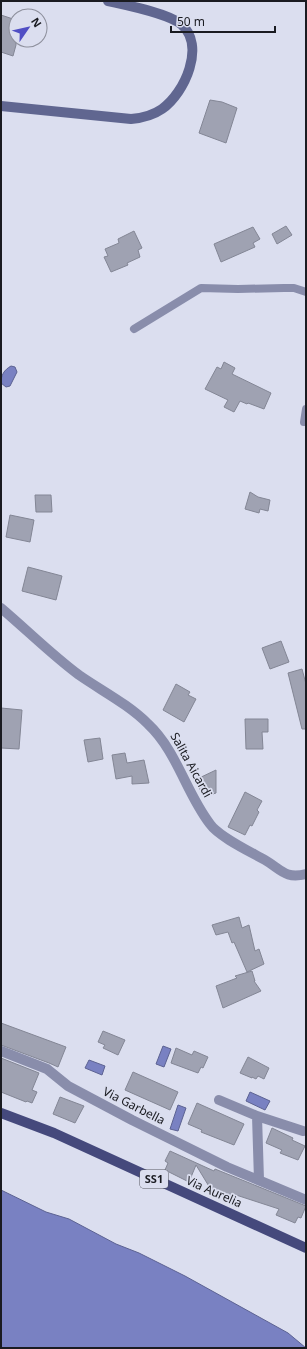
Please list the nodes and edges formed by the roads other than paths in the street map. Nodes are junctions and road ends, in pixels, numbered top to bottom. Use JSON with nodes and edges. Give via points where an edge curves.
{"nodes":[{"id":1,"x":108,"y":1,"type":"edge"},
{"id":2,"x":1,"y":106,"type":"edge"},
{"id":3,"x":306,"y":292,"type":"edge"},
{"id":4,"x":134,"y":329,"type":"dead end"},
{"id":5,"x":306,"y":409,"type":"edge"},
{"id":6,"x":304,"y":422,"type":"dead end"},
{"id":7,"x":1,"y":608,"type":"edge"},
{"id":8,"x":306,"y":874,"type":"edge"},
{"id":9,"x":1,"y":1051,"type":"edge"},
{"id":10,"x":219,"y":1100,"type":"dead end"},
{"id":11,"x":1,"y":1113,"type":"edge"},
{"id":12,"x":257,"y":1116,"type":"junction"},
{"id":13,"x":303,"y":1131,"type":"dead end"},
{"id":14,"x":259,"y":1180,"type":"junction"},
{"id":15,"x":306,"y":1200,"type":"edge"},
{"id":16,"x":306,"y":1248,"type":"edge"}],
"edges":[{"from":1,"to":2,"type":"main road","via":[[171,18],[189,33],[192,45],[189,72],[172,100],[163,109],[150,116],[131,119]]},
{"from":3,"to":4,"type":"lane","via":[[294,288],[201,288]]},
{"from":5,"to":6,"type":"lane"},
{"from":7,"to":8,"type":"street","name":"Salita Aicardi","via":[[79,674],[149,724],[162,738],[210,825],[287,875],[294,877]]},
{"from":9,"to":14,"type":"street","name":"Via Garbella","via":[[47,1069],[68,1086],[132,1120]]},
{"from":10,"to":12,"type":"street"},
{"from":11,"to":16,"type":"main road","name":"Via Aurelia","number":"SS1","via":[[54,1133]]},
{"from":12,"to":13,"type":"street"},
{"from":12,"to":14,"type":"street"},
{"from":14,"to":15,"type":"street","name":"Via Garbella"}]}
